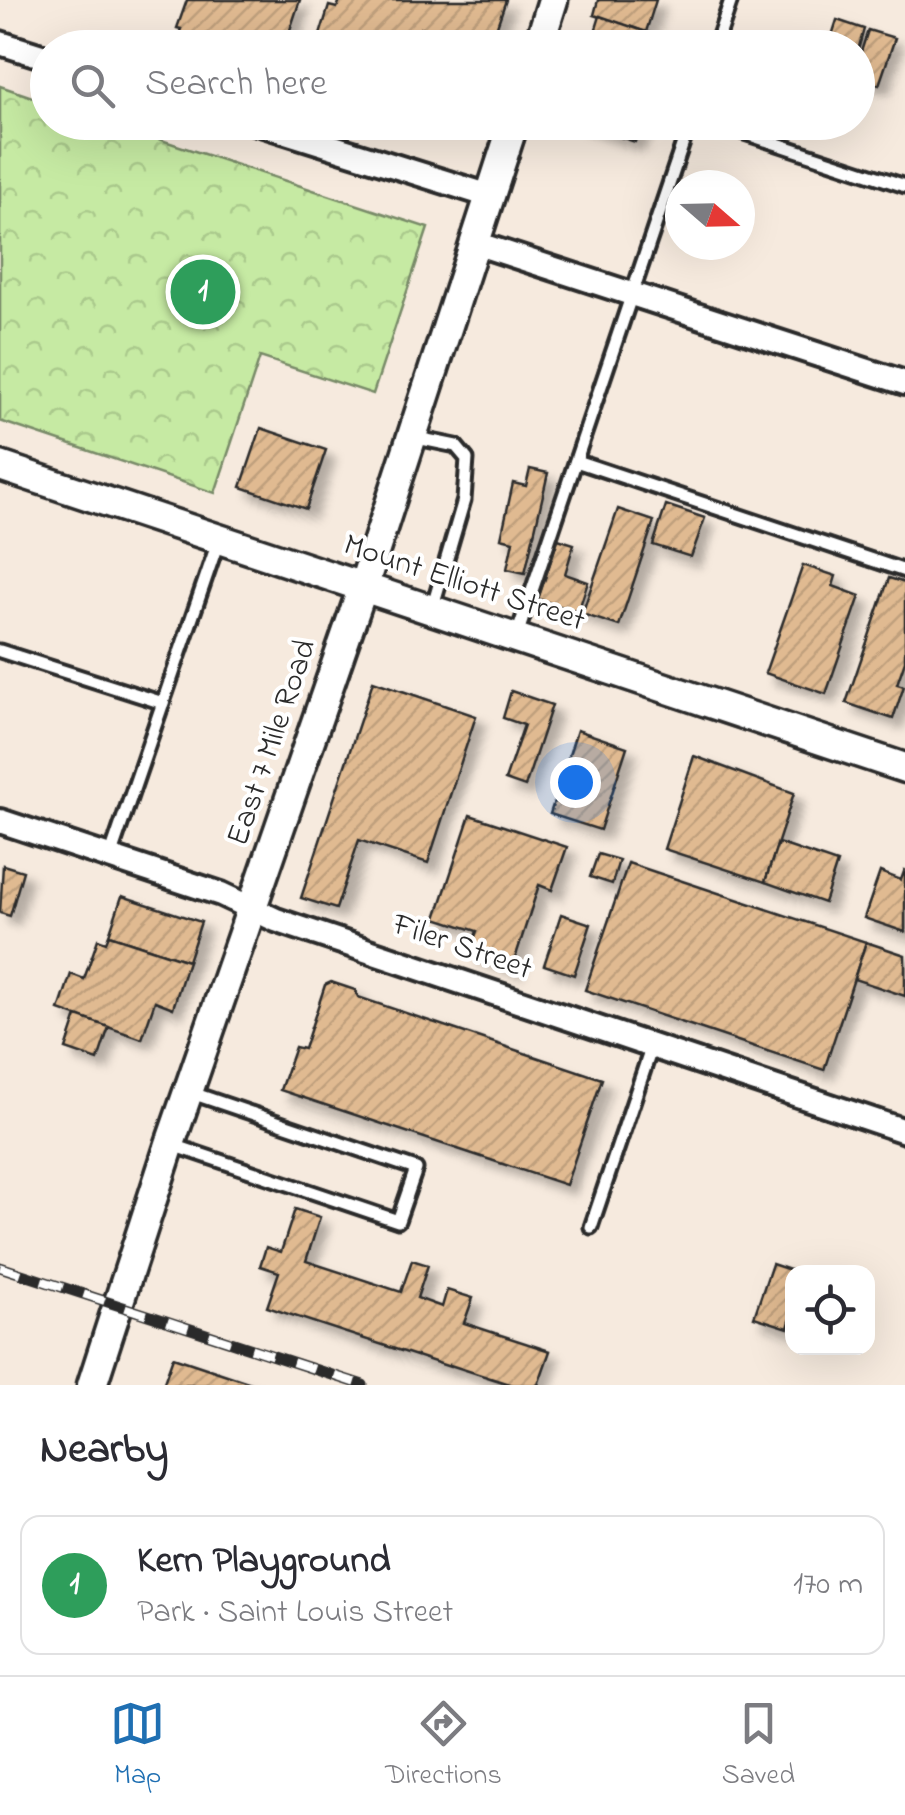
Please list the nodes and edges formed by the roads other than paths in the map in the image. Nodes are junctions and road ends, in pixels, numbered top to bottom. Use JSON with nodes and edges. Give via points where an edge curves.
{"nodes":[{"id":1,"x":554,"y":0,"type":"edge"},
{"id":2,"x":731,"y":0,"type":"edge"},
{"id":3,"x":544,"y":30,"type":"edge"},
{"id":4,"x":721,"y":30,"type":"edge"},
{"id":5,"x":0,"y":44,"type":"edge"},
{"id":6,"x":30,"y":53,"type":"edge"},
{"id":7,"x":311,"y":140,"type":"edge"},
{"id":8,"x":508,"y":140,"type":"edge"},
{"id":9,"x":684,"y":140,"type":"edge"},
{"id":10,"x":766,"y":140,"type":"edge"},
{"id":11,"x":905,"y":186,"type":"edge"},
{"id":12,"x":490,"y":196,"type":"junction"},
{"id":13,"x":476,"y":243,"type":"junction"},
{"id":14,"x":633,"y":293,"type":"junction"},
{"id":15,"x":905,"y":383,"type":"edge"},
{"id":16,"x":412,"y":437,"type":"junction"},
{"id":17,"x":576,"y":461,"type":"junction"},
{"id":18,"x":0,"y":466,"type":"edge"},
{"id":19,"x":220,"y":539,"type":"junction"},
{"id":20,"x":905,"y":570,"type":"edge"},
{"id":21,"x":363,"y":587,"type":"junction"},
{"id":22,"x":432,"y":610,"type":"junction"},
{"id":23,"x":516,"y":638,"type":"junction"},
{"id":24,"x":0,"y":650,"type":"edge"},
{"id":25,"x":163,"y":703,"type":"junction"},
{"id":26,"x":905,"y":768,"type":"edge"},
{"id":27,"x":0,"y":820,"type":"edge"},
{"id":28,"x":110,"y":857,"type":"junction"},
{"id":29,"x":254,"y":907,"type":"junction"},
{"id":30,"x":652,"y":1046,"type":"junction"},
{"id":31,"x":189,"y":1092,"type":"junction"},
{"id":32,"x":905,"y":1131,"type":"edge"},
{"id":33,"x":170,"y":1144,"type":"junction"},
{"id":34,"x":591,"y":1226,"type":"dead end"},
{"id":35,"x":92,"y":1385,"type":"edge"}],
"edges":[{"from":1,"to":3,"type":"street"},
{"from":2,"to":4,"type":"lane"},
{"from":5,"to":6,"type":"street"},
{"from":7,"to":12,"type":"street"},
{"from":8,"to":12,"type":"street","name":"East 7 Mile Road"},
{"from":9,"to":14,"type":"lane"},
{"from":10,"to":11,"type":"lane"},
{"from":12,"to":13,"type":"street","name":"East 7 Mile Road"},
{"from":13,"to":14,"type":"street"},
{"from":13,"to":16,"type":"street","name":"East 7 Mile Road"},
{"from":14,"to":15,"type":"street"},
{"from":14,"to":17,"type":"lane"},
{"from":16,"to":21,"type":"street","name":"East 7 Mile Road"},
{"from":16,"to":22,"type":"lane","via":[[456,446],[467,460],[464,500]]},
{"from":17,"to":20,"type":"lane"},
{"from":17,"to":23,"type":"lane"},
{"from":18,"to":19,"type":"street","name":"Mount Elliott Street"},
{"from":19,"to":21,"type":"street","name":"Mount Elliott Street"},
{"from":19,"to":25,"type":"lane"},
{"from":21,"to":22,"type":"street","name":"Mount Elliott Street"},
{"from":21,"to":29,"type":"street","name":"East 7 Mile Road"},
{"from":22,"to":23,"type":"street","name":"Mount Elliott Street"},
{"from":23,"to":26,"type":"street","name":"Mount Elliott Street"},
{"from":24,"to":25,"type":"lane"},
{"from":25,"to":28,"type":"lane"},
{"from":27,"to":28,"type":"street","name":"Filer Street"},
{"from":28,"to":29,"type":"street","name":"Filer Street"},
{"from":29,"to":30,"type":"street","name":"Filer Street","via":[[276,920]]},
{"from":29,"to":31,"type":"street","name":"East 7 Mile Road"},
{"from":30,"to":32,"type":"street","name":"Filer Street"},
{"from":30,"to":34,"type":"lane"},
{"from":31,"to":33,"type":"street","name":"East 7 Mile Road"},
{"from":31,"to":33,"type":"lane","via":[[416,1169],[398,1221]]},
{"from":33,"to":35,"type":"street","name":"East 7 Mile Road"}]}
